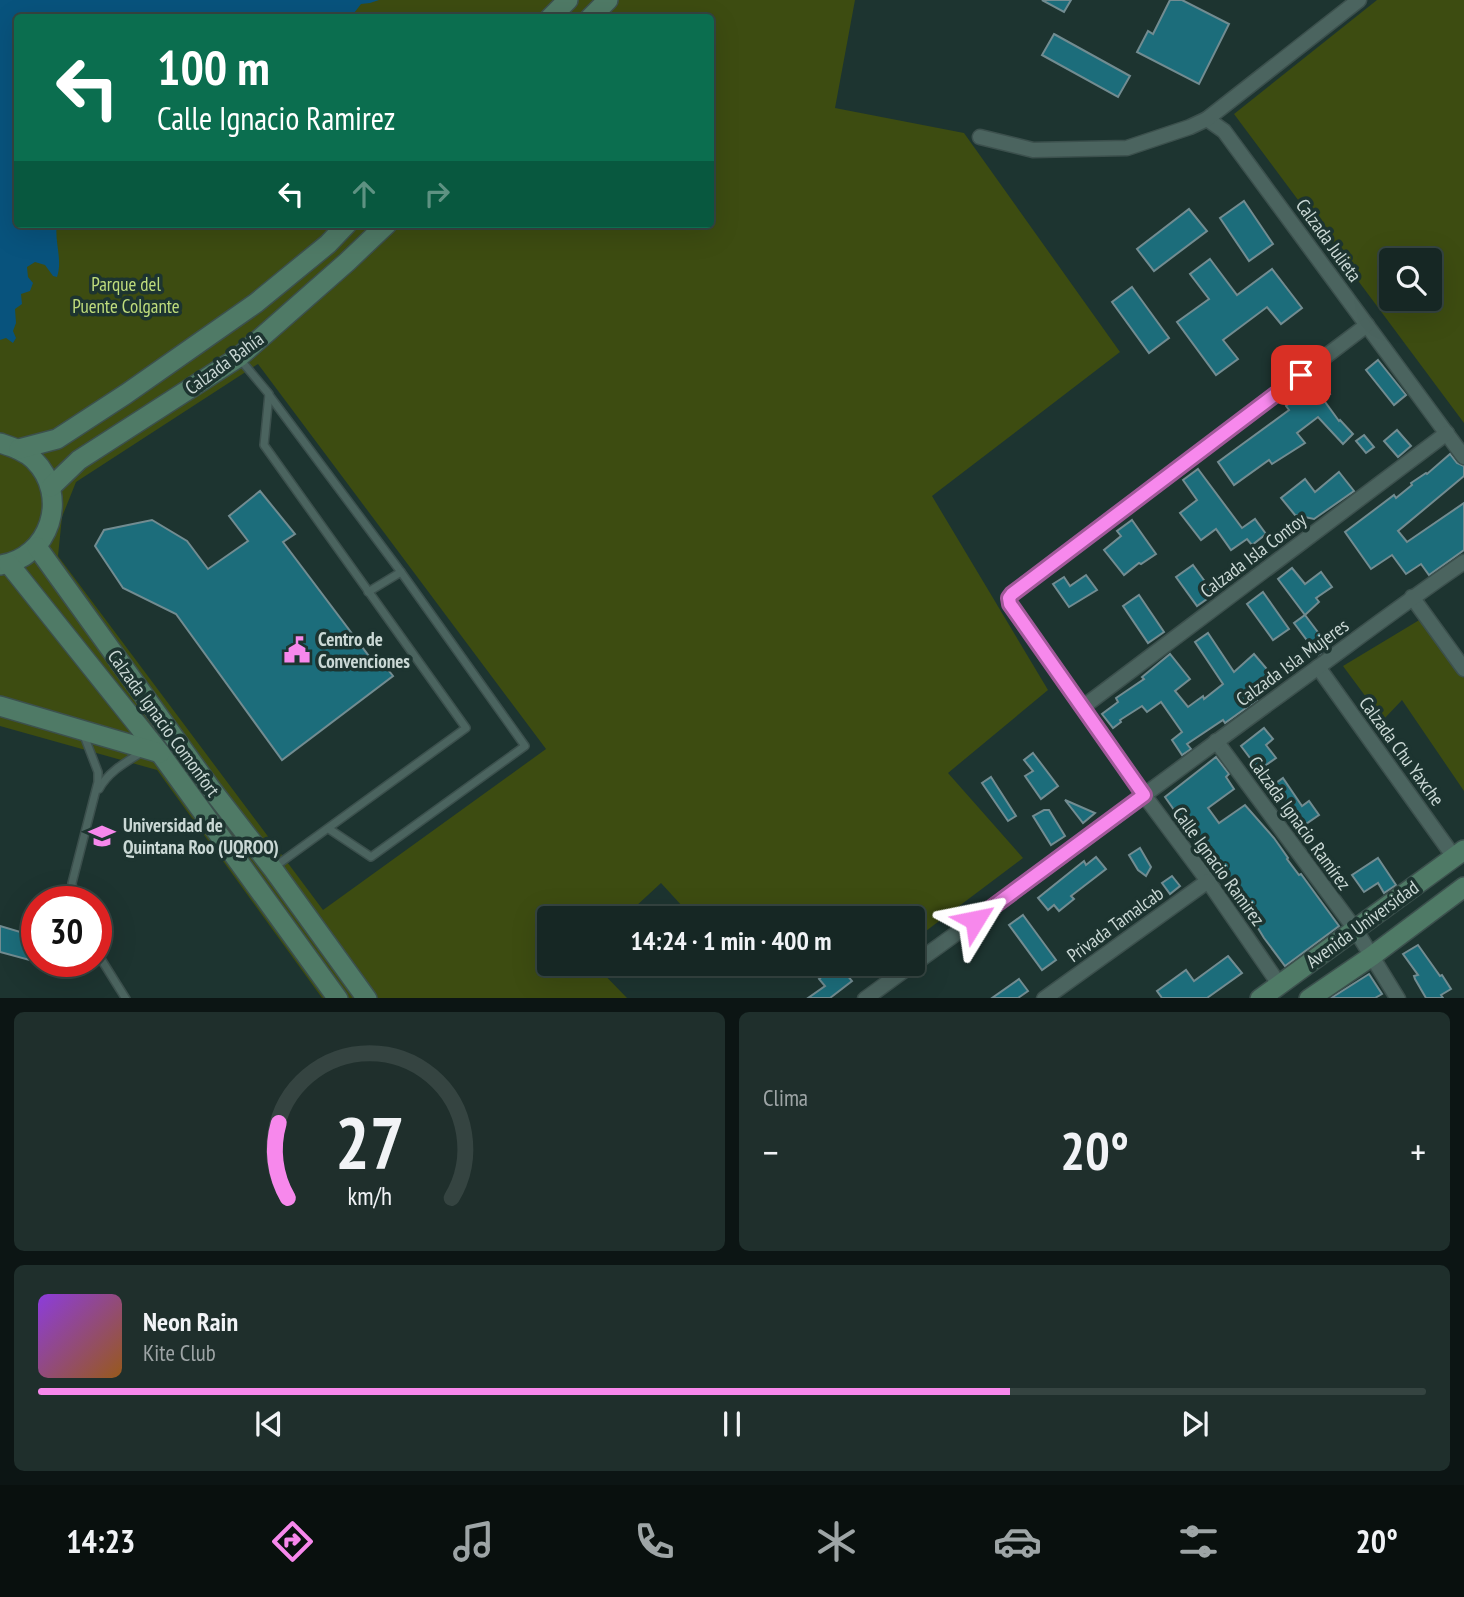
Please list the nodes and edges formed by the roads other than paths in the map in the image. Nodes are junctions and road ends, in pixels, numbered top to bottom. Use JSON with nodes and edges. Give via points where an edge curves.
{"nodes":[{"id":1,"x":568,"y":0,"type":"edge"},
{"id":2,"x":608,"y":0,"type":"edge"},
{"id":3,"x":1359,"y":0,"type":"edge"},
{"id":4,"x":554,"y":14,"type":"edge"},
{"id":5,"x":594,"y":14,"type":"edge"},
{"id":6,"x":1207,"y":119,"type":"junction"},
{"id":7,"x":979,"y":136,"type":"dead end"},
{"id":8,"x":343,"y":228,"type":"edge"},
{"id":9,"x":383,"y":228,"type":"edge"},
{"id":10,"x":1367,"y":325,"type":"junction"},
{"id":11,"x":239,"y":358,"type":"junction"},
{"id":12,"x":269,"y":394,"type":"junction"},
{"id":13,"x":1447,"y":433,"type":"junction"},
{"id":14,"x":9,"y":446,"type":"edge"},
{"id":15,"x":1464,"y":457,"type":"edge"},
{"id":16,"x":51,"y":487,"type":"junction"},
{"id":17,"x":37,"y":547,"type":"junction"},
{"id":18,"x":1464,"y":562,"type":"edge"},
{"id":19,"x":5,"y":565,"type":"edge"},
{"id":20,"x":401,"y":572,"type":"junction"},
{"id":21,"x":368,"y":592,"type":"junction"},
{"id":22,"x":1412,"y":597,"type":"junction"},
{"id":23,"x":1318,"y":667,"type":"junction"},
{"id":24,"x":1464,"y":669,"type":"edge"},
{"id":25,"x":0,"y":706,"type":"edge"},
{"id":26,"x":1083,"y":707,"type":"junction"},
{"id":27,"x":82,"y":729,"type":"junction"},
{"id":28,"x":1216,"y":741,"type":"junction"},
{"id":29,"x":153,"y":751,"type":"junction"},
{"id":30,"x":1144,"y":795,"type":"junction"},
{"id":31,"x":95,"y":796,"type":"junction"},
{"id":32,"x":329,"y":829,"type":"junction"},
{"id":33,"x":1459,"y":854,"type":"edge"},
{"id":34,"x":272,"y":869,"type":"junction"},
{"id":35,"x":1208,"y":881,"type":"junction"},
{"id":36,"x":72,"y":886,"type":"edge"},
{"id":37,"x":1462,"y":893,"type":"edge"},
{"id":38,"x":1355,"y":929,"type":"junction"},
{"id":39,"x":925,"y":955,"type":"edge"},
{"id":40,"x":1372,"y":956,"type":"junction"},
{"id":41,"x":897,"y":976,"type":"edge"},
{"id":42,"x":112,"y":977,"type":"edge"},
{"id":43,"x":1279,"y":984,"type":"junction"},
{"id":44,"x":125,"y":998,"type":"edge"},
{"id":45,"x":337,"y":998,"type":"edge"},
{"id":46,"x":366,"y":998,"type":"edge"},
{"id":47,"x":866,"y":998,"type":"edge"},
{"id":48,"x":1045,"y":998,"type":"edge"},
{"id":49,"x":1261,"y":998,"type":"edge"},
{"id":50,"x":1310,"y":998,"type":"edge"},
{"id":51,"x":1397,"y":998,"type":"edge"}],
"edges":[{"from":1,"to":4,"type":"main road"},
{"from":2,"to":5,"type":"main road"},
{"from":3,"to":6,"type":"street"},
{"from":6,"to":7,"type":"street","via":[[1128,148],[1033,150]]},
{"from":6,"to":10,"type":"street","name":"Calzada Julieta","via":[[1224,131]]},
{"from":8,"to":14,"type":"main road","name":"Calzada Bahía","via":[[256,303],[126,394],[57,439]]},
{"from":9,"to":11,"type":"main road","name":"Calzada Bahía"},
{"from":10,"to":13,"type":"street","name":"Calzada Julieta"},
{"from":10,"to":26,"type":"street","name":"Calle Ignacio Ramirez","via":[[1009,598]]},
{"from":11,"to":12,"type":"lane"},
{"from":11,"to":16,"type":"main road","name":"Calzada Bahía","via":[[79,460]]},
{"from":12,"to":20,"type":"lane"},
{"from":12,"to":21,"type":"lane","via":[[264,445]]},
{"from":13,"to":15,"type":"street","name":"Calzada Julieta"},
{"from":13,"to":26,"type":"street","name":"Calzada Isla Contoy"},
{"from":14,"to":16,"type":"main road","via":[[33,458]]},
{"from":16,"to":17,"type":"main road","via":[[54,509]]},
{"from":17,"to":19,"type":"main road"},
{"from":17,"to":34,"type":"main road","name":"Calzada Ignacio Comonfort"},
{"from":18,"to":22,"type":"street","name":"Calzada Isla Mujeres"},
{"from":19,"to":29,"type":"main road","name":"Calzada Ignacio Comonfort"},
{"from":20,"to":21,"type":"lane"},
{"from":20,"to":32,"type":"lane","via":[[525,746],[371,857]]},
{"from":21,"to":32,"type":"lane","via":[[466,728]]},
{"from":22,"to":23,"type":"street","name":"Calzada Isla Mujeres"},
{"from":22,"to":24,"type":"street"},
{"from":23,"to":28,"type":"street","name":"Calzada Isla Mujeres"},
{"from":23,"to":33,"type":"street","name":"Calzada Chu Yaxche"},
{"from":25,"to":27,"type":"main road"},
{"from":26,"to":30,"type":"street","name":"Calle Ignacio Ramirez"},
{"from":27,"to":29,"type":"main road"},
{"from":27,"to":31,"type":"lane","via":[[98,772]]},
{"from":28,"to":30,"type":"street","name":"Calzada Isla Mujeres"},
{"from":28,"to":38,"type":"street","name":"Calzada Ignacio Ramírez"},
{"from":29,"to":31,"type":"lane","via":[[116,769]]},
{"from":29,"to":45,"type":"main road","name":"Calzada Ignacio Comonfort"},
{"from":30,"to":35,"type":"street","name":"Calle Ignacio Ramirez"},
{"from":30,"to":39,"type":"street","name":"Calzada Isla Mujeres"},
{"from":31,"to":36,"type":"lane"},
{"from":32,"to":34,"type":"lane"},
{"from":33,"to":38,"type":"main road","name":"Avenida Universidad"},
{"from":34,"to":46,"type":"main road","name":"Calzada Ignacio Comonfort"},
{"from":35,"to":43,"type":"street","name":"Calle Ignacio Ramirez"},
{"from":35,"to":48,"type":"street","name":"Privada Tamalcab"},
{"from":37,"to":40,"type":"main road","name":"Avenida Universidad"},
{"from":38,"to":40,"type":"street","name":"Calzada Ignacio Ramírez"},
{"from":38,"to":43,"type":"main road","name":"Avenida Universidad"},
{"from":40,"to":50,"type":"main road","name":"Avenida Universidad"},
{"from":40,"to":51,"type":"street","name":"Calzada Ignacio Ramírez"},
{"from":41,"to":47,"type":"street","name":"Calzada Isla Mujeres"},
{"from":42,"to":44,"type":"lane"},
{"from":43,"to":49,"type":"main road","name":"Avenida Universidad"}]}
